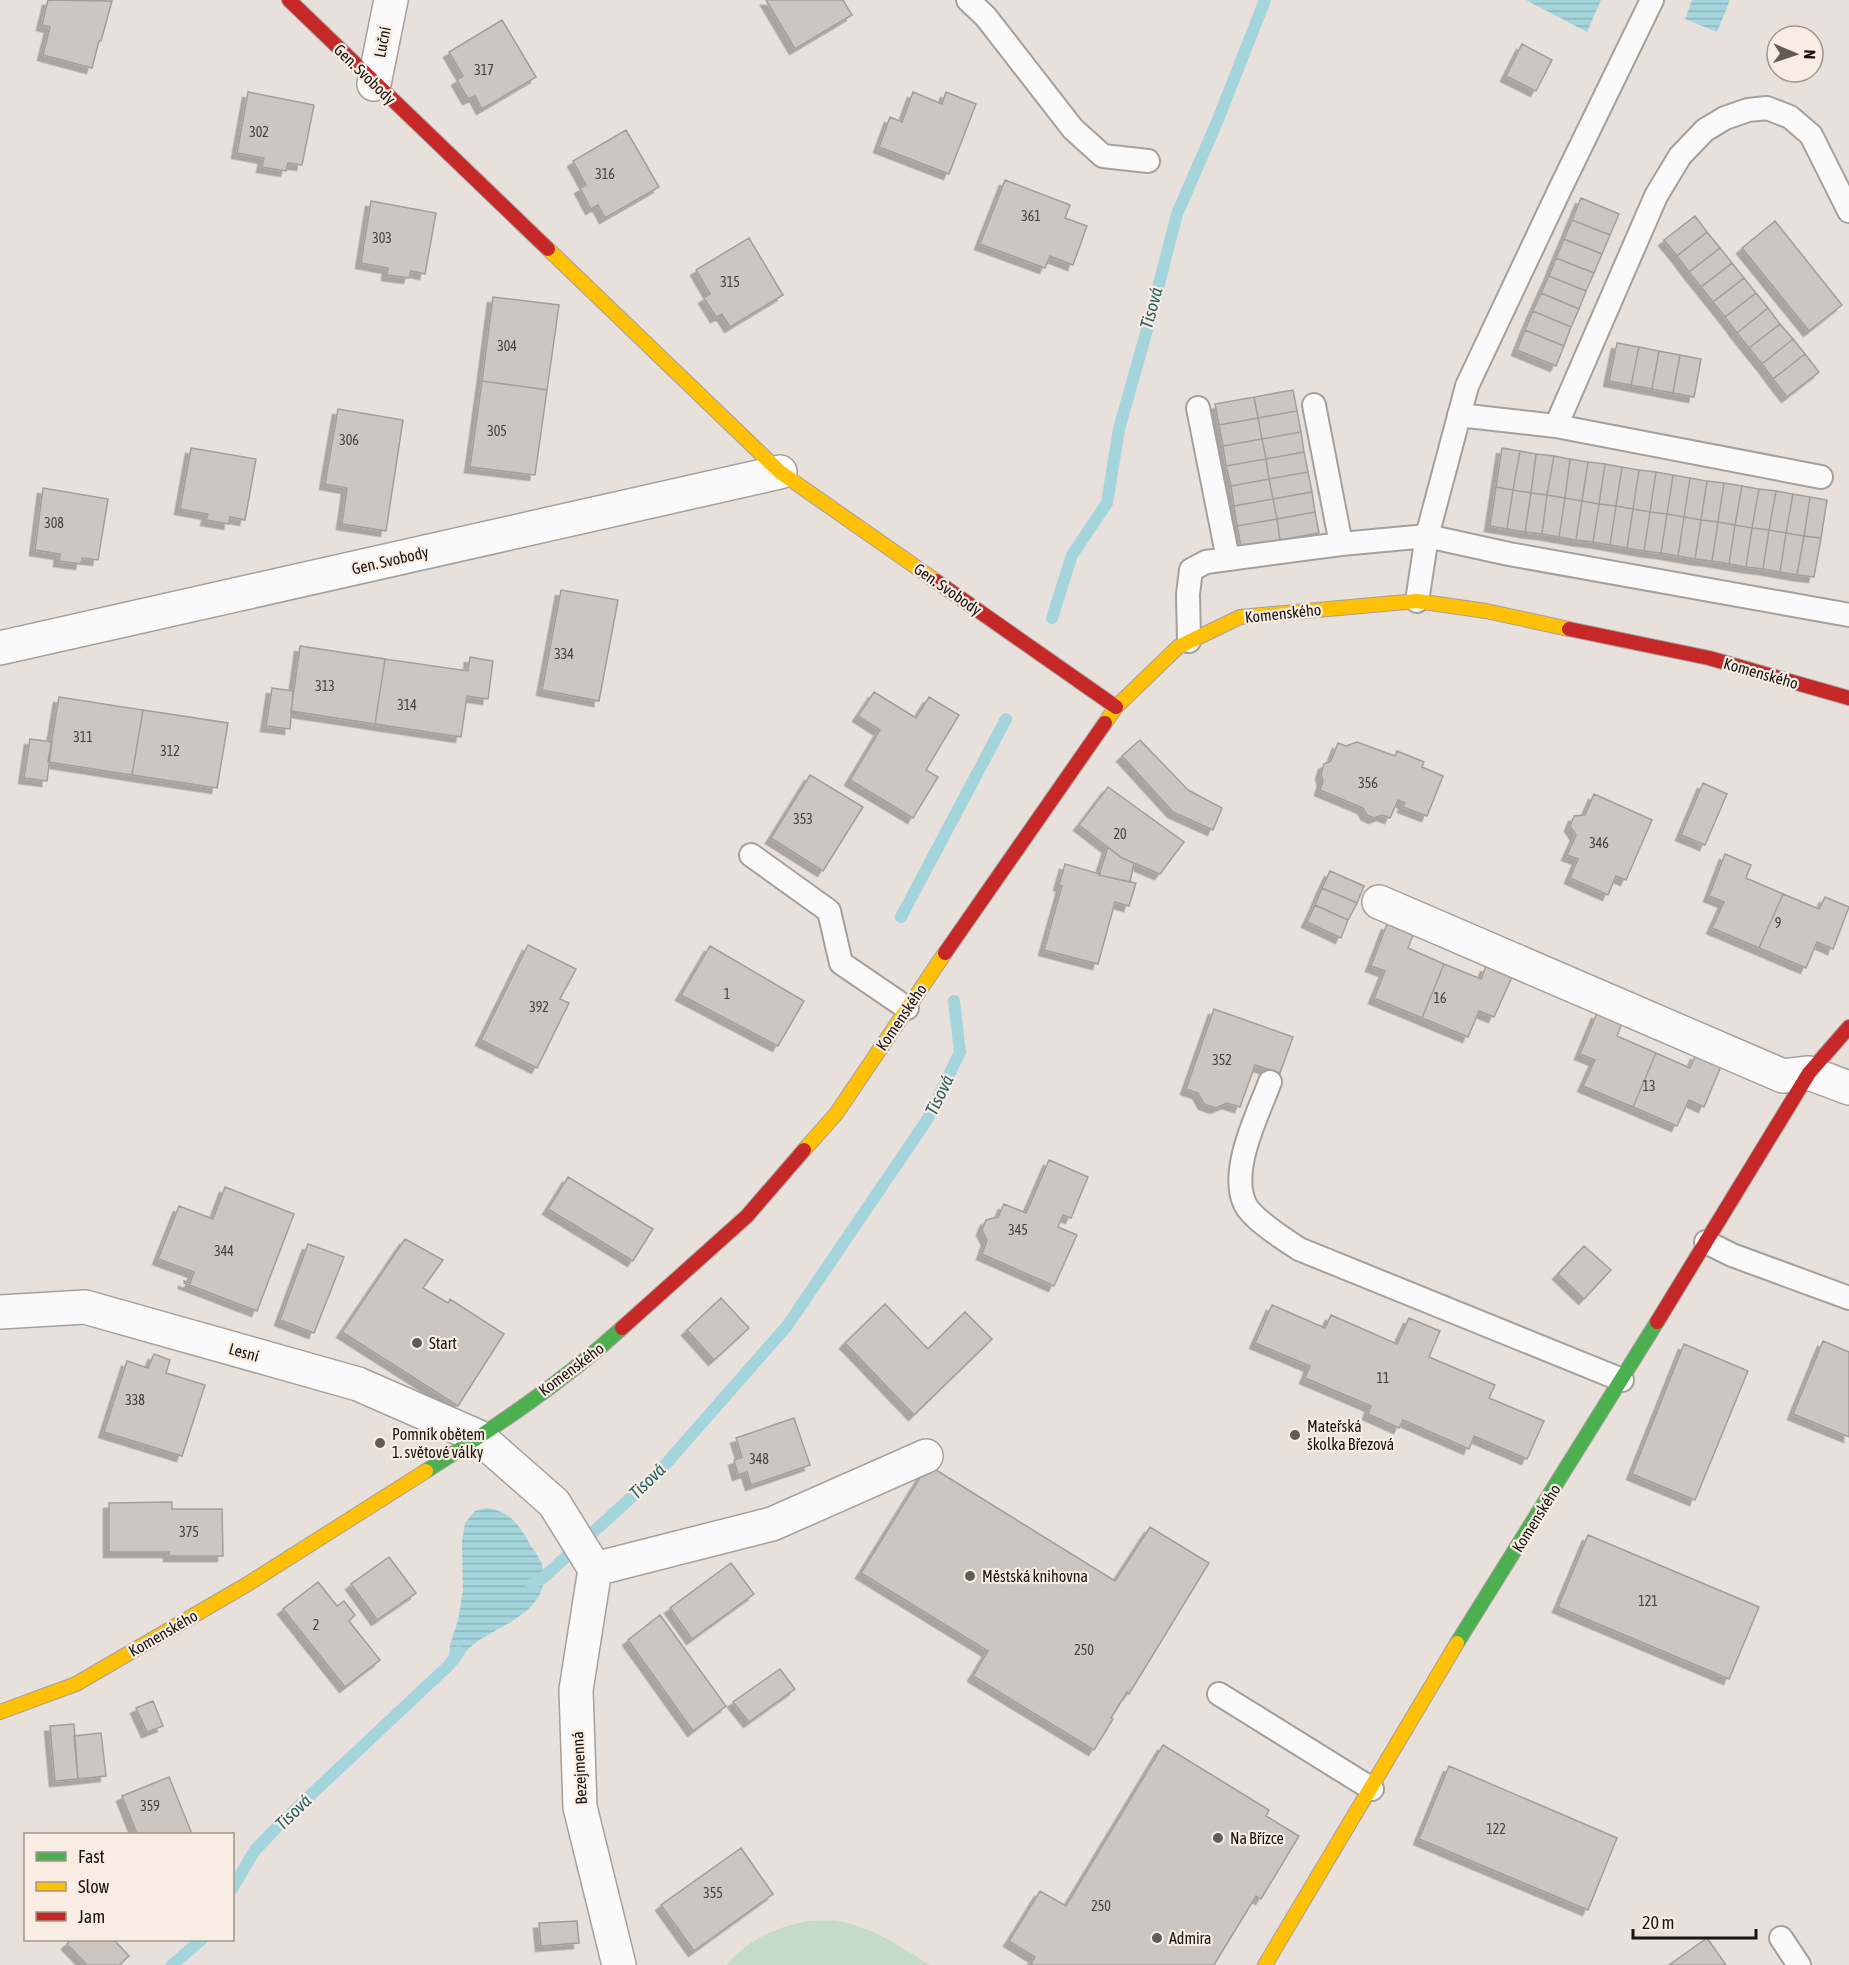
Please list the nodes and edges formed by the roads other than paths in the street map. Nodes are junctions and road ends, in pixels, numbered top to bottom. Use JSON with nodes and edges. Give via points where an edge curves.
{"nodes":[{"id":1,"x":289,"y":0,"type":"edge"},
{"id":2,"x":391,"y":0,"type":"edge"},
{"id":3,"x":968,"y":0,"type":"edge"},
{"id":4,"x":1652,"y":0,"type":"edge"},
{"id":5,"x":374,"y":84,"type":"junction"},
{"id":6,"x":1148,"y":161,"type":"dead end"},
{"id":7,"x":1849,"y":211,"type":"edge"},
{"id":8,"x":1314,"y":405,"type":"dead end"},
{"id":9,"x":1198,"y":408,"type":"dead end"},
{"id":10,"x":1459,"y":415,"type":"junction"},
{"id":11,"x":1556,"y":426,"type":"junction"},
{"id":12,"x":780,"y":472,"type":"junction"},
{"id":13,"x":1821,"y":477,"type":"dead end"},
{"id":14,"x":1427,"y":536,"type":"junction"},
{"id":15,"x":1341,"y":544,"type":"junction"},
{"id":16,"x":1228,"y":559,"type":"junction"},
{"id":17,"x":1416,"y":600,"type":"junction"},
{"id":18,"x":1849,"y":615,"type":"edge"},
{"id":19,"x":1189,"y":641,"type":"junction"},
{"id":20,"x":0,"y":648,"type":"edge"},
{"id":21,"x":1849,"y":698,"type":"edge"},
{"id":22,"x":1116,"y":707,"type":"junction"},
{"id":23,"x":751,"y":855,"type":"dead end"},
{"id":24,"x":1379,"y":902,"type":"dead end"},
{"id":25,"x":907,"y":1008,"type":"junction"},
{"id":26,"x":1849,"y":1027,"type":"edge"},
{"id":27,"x":1809,"y":1073,"type":"junction"},
{"id":28,"x":1270,"y":1082,"type":"dead end"},
{"id":29,"x":1849,"y":1088,"type":"edge"},
{"id":30,"x":1706,"y":1242,"type":"junction"},
{"id":31,"x":1849,"y":1298,"type":"edge"},
{"id":32,"x":0,"y":1312,"type":"edge"},
{"id":33,"x":1623,"y":1380,"type":"junction"},
{"id":34,"x":478,"y":1437,"type":"junction"},
{"id":35,"x":926,"y":1456,"type":"dead end"},
{"id":36,"x":595,"y":1569,"type":"junction"},
{"id":37,"x":1219,"y":1694,"type":"dead end"},
{"id":38,"x":0,"y":1712,"type":"edge"},
{"id":39,"x":1372,"y":1789,"type":"junction"},
{"id":40,"x":1781,"y":1938,"type":"dead end"},
{"id":41,"x":619,"y":1965,"type":"edge"},
{"id":42,"x":1265,"y":1965,"type":"edge"},
{"id":43,"x":1799,"y":1965,"type":"edge"}],
"edges":[{"from":1,"to":5,"type":"street","name":"Gen. Svobody"},
{"from":2,"to":5,"type":"street","name":"Luční"},
{"from":3,"to":6,"type":"lane","via":[[986,17],[1073,129],[1103,156]]},
{"from":4,"to":10,"type":"lane","via":[[1467,386]]},
{"from":5,"to":12,"type":"street","name":"Gen. Svobody"},
{"from":7,"to":11,"type":"lane","via":[[1811,135],[1790,117],[1767,108],[1748,110],[1705,130],[1680,156],[1656,196]]},
{"from":8,"to":15,"type":"lane"},
{"from":9,"to":16,"type":"lane"},
{"from":10,"to":11,"type":"lane"},
{"from":10,"to":14,"type":"lane"},
{"from":11,"to":13,"type":"lane"},
{"from":12,"to":20,"type":"street","name":"Gen. Svobody"},
{"from":12,"to":22,"type":"street","name":"Gen. Svobody"},
{"from":14,"to":15,"type":"lane"},
{"from":14,"to":17,"type":"lane"},
{"from":14,"to":18,"type":"lane"},
{"from":15,"to":16,"type":"lane"},
{"from":16,"to":19,"type":"lane","via":[[1206,562],[1191,570]]},
{"from":17,"to":19,"type":"street","name":"Komenského","via":[[1240,617]]},
{"from":17,"to":21,"type":"street","name":"Komenského","via":[[1709,658]]},
{"from":19,"to":22,"type":"street","name":"Komenského"},
{"from":22,"to":25,"type":"street","name":"Komenského"},
{"from":23,"to":25,"type":"lane","via":[[829,911],[841,963]]},
{"from":24,"to":27,"type":"street","via":[[1783,1076]]},
{"from":25,"to":34,"type":"street","name":"Komenského","via":[[836,1114],[747,1216],[595,1353]]},
{"from":26,"to":27,"type":"street","name":"Komenského"},
{"from":27,"to":29,"type":"street"},
{"from":27,"to":30,"type":"street","name":"Komenského"},
{"from":28,"to":33,"type":"lane","via":[[1244,1155],[1240,1182],[1245,1204],[1270,1230],[1299,1249]]},
{"from":30,"to":31,"type":"lane"},
{"from":30,"to":33,"type":"street","name":"Komenského"},
{"from":32,"to":34,"type":"street","name":"Lesní","via":[[85,1307],[358,1384]]},
{"from":33,"to":39,"type":"street","name":"Komenského","via":[[1459,1640]]},
{"from":34,"to":36,"type":"street","via":[[554,1503]]},
{"from":34,"to":38,"type":"street","name":"Komenského","via":[[246,1585],[76,1684]]},
{"from":35,"to":36,"type":"street","via":[[772,1524]]},
{"from":36,"to":41,"type":"street","name":"Bezejmenná","via":[[576,1690],[580,1807]]},
{"from":37,"to":39,"type":"lane"},
{"from":39,"to":42,"type":"street","name":"Komenského"},
{"from":40,"to":43,"type":"lane"}]}
